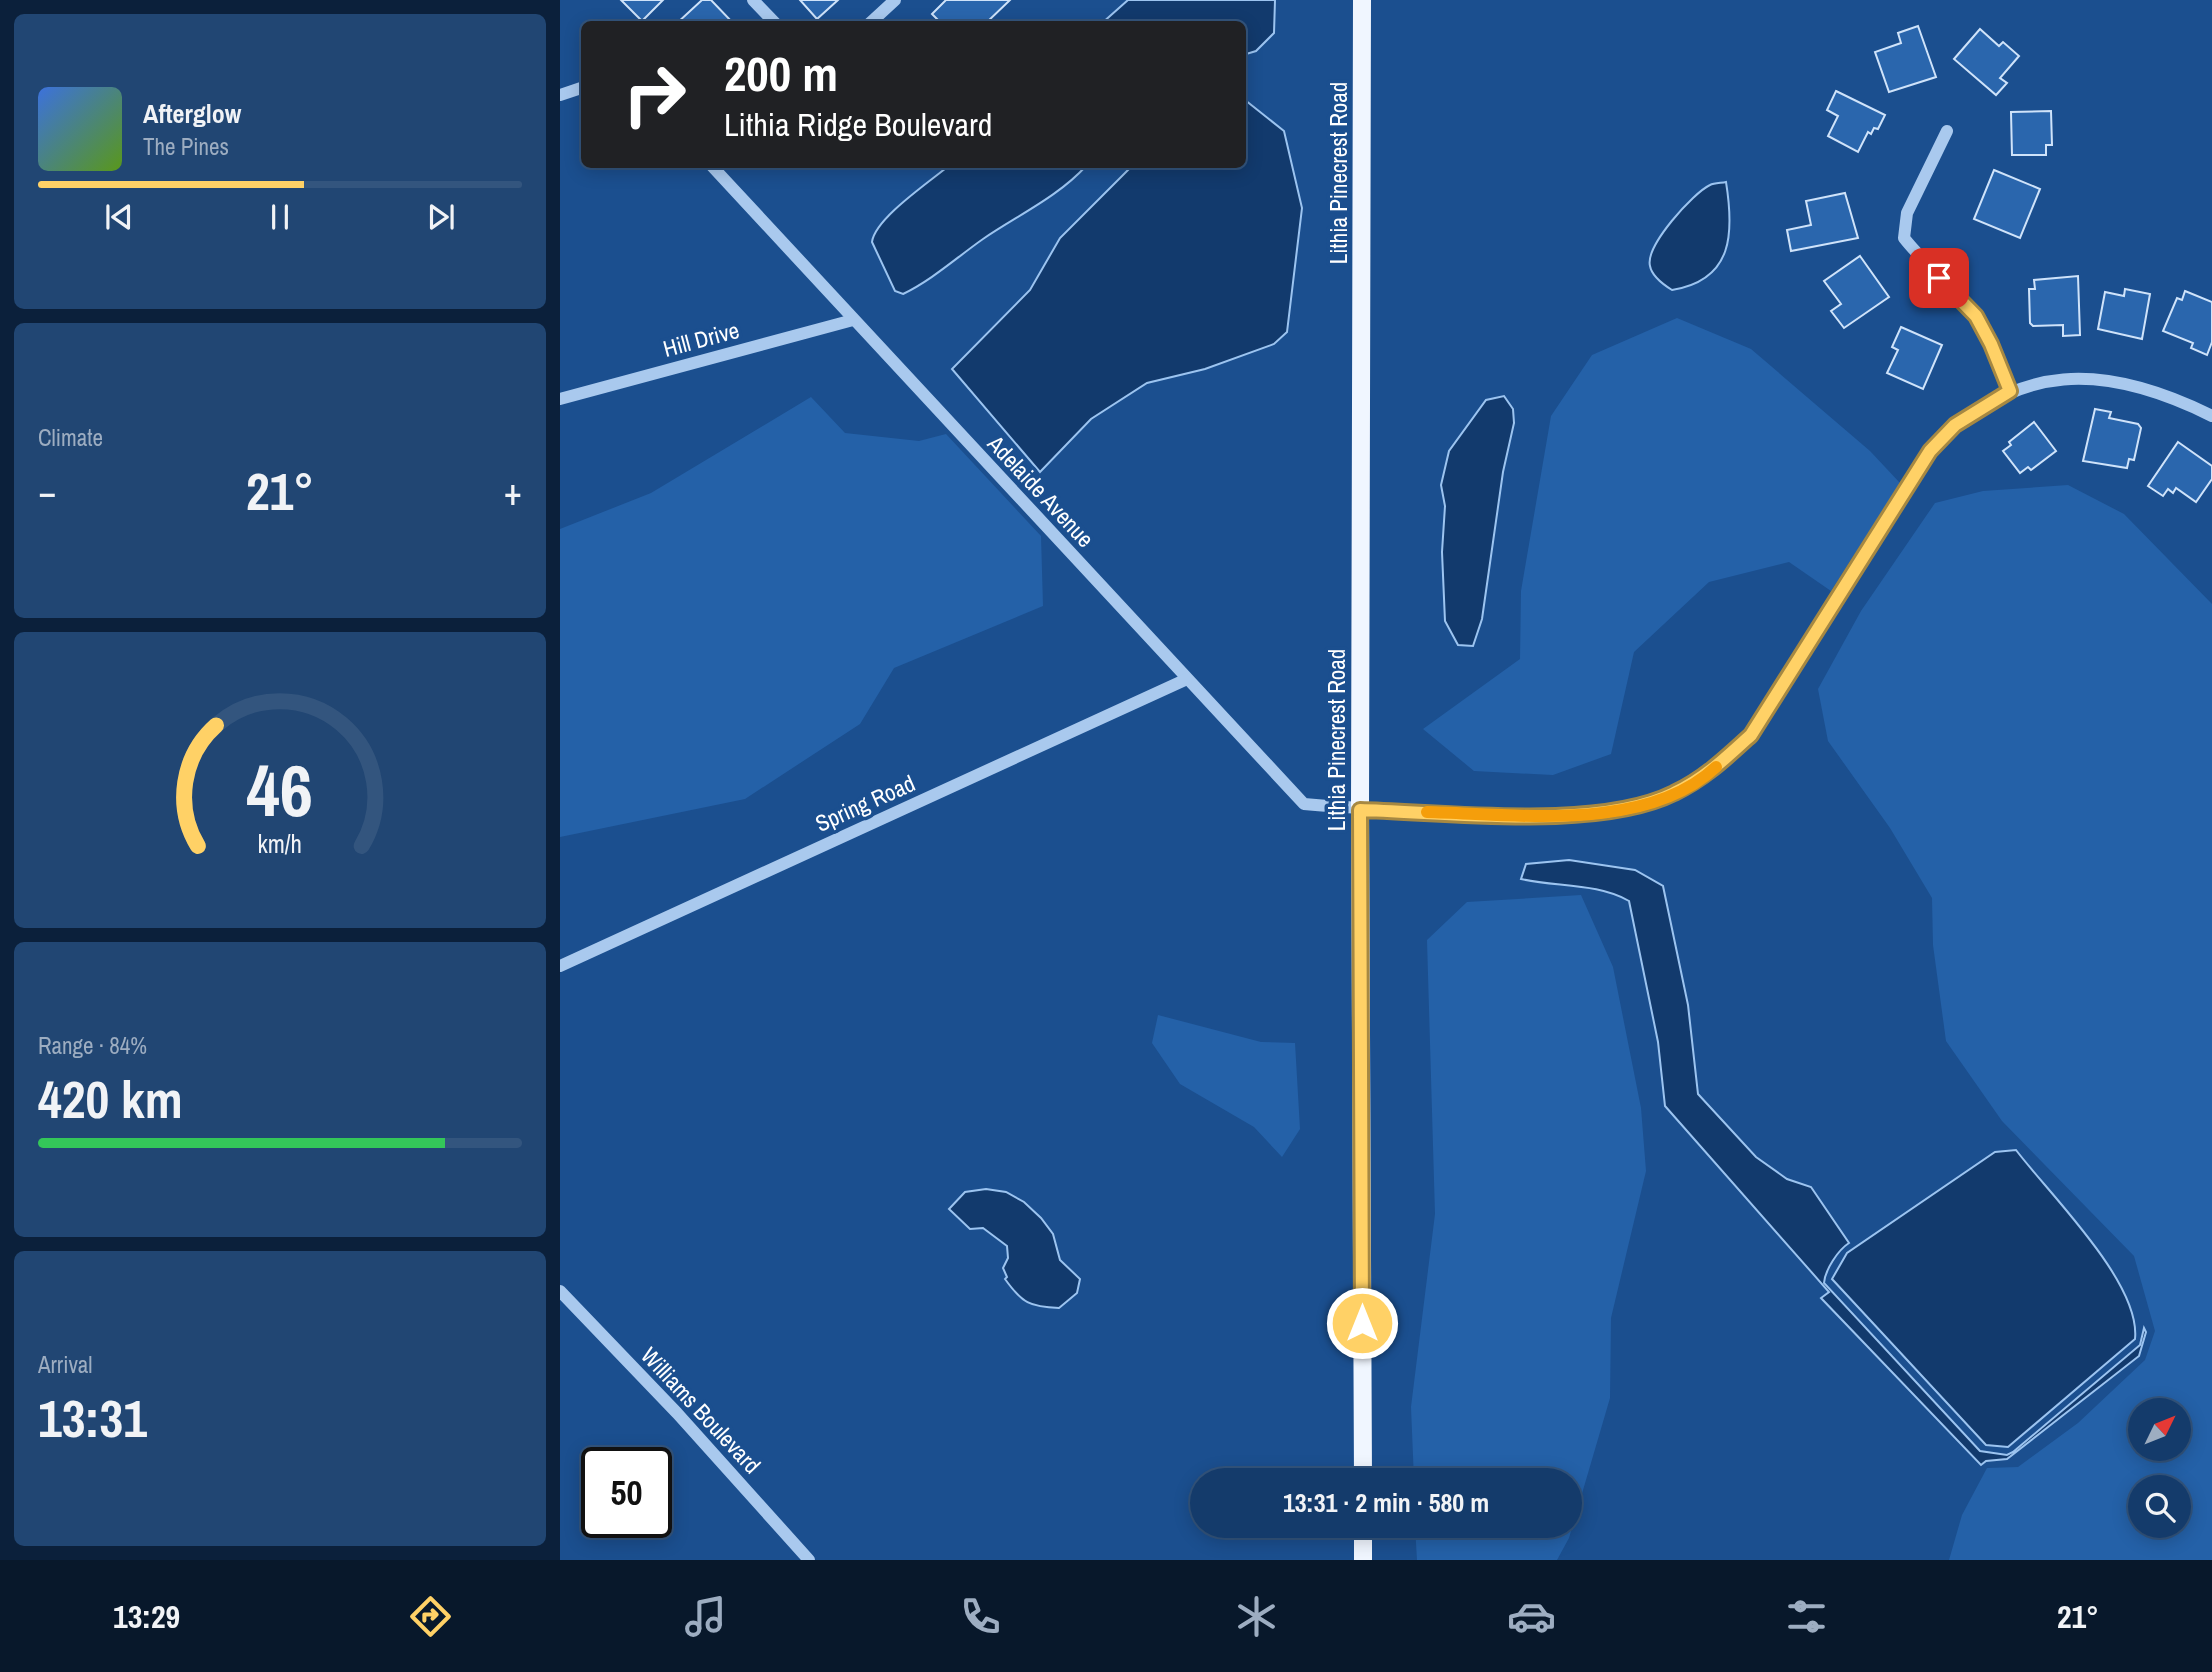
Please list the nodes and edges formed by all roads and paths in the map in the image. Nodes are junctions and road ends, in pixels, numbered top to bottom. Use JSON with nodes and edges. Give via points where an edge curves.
{"nodes":[{"id":1,"x":753,"y":0,"type":"edge"},
{"id":2,"x":895,"y":0,"type":"edge"},
{"id":3,"x":1362,"y":0,"type":"edge"},
{"id":4,"x":773,"y":21,"type":"edge"},
{"id":5,"x":872,"y":21,"type":"edge"},
{"id":6,"x":581,"y":88,"type":"edge"},
{"id":7,"x":560,"y":95,"type":"edge"},
{"id":8,"x":1947,"y":131,"type":"dead end"},
{"id":9,"x":714,"y":168,"type":"edge"},
{"id":10,"x":853,"y":320,"type":"junction"},
{"id":11,"x":2010,"y":391,"type":"junction"},
{"id":12,"x":560,"y":399,"type":"edge"},
{"id":13,"x":2212,"y":416,"type":"edge"},
{"id":14,"x":1187,"y":679,"type":"junction"},
{"id":15,"x":1360,"y":810,"type":"junction"},
{"id":16,"x":560,"y":965,"type":"edge"},
{"id":17,"x":560,"y":1291,"type":"edge"},
{"id":18,"x":1363,"y":1468,"type":"edge"},
{"id":19,"x":1363,"y":1538,"type":"edge"},
{"id":20,"x":809,"y":1560,"type":"edge"},
{"id":21,"x":1363,"y":1560,"type":"edge"}],
"edges":[{"from":1,"to":4,"type":"street"},
{"from":2,"to":5,"type":"street"},
{"from":3,"to":15,"type":"main road","name":"Lithia Pinecrest Road"},
{"from":6,"to":7,"type":"street"},
{"from":8,"to":11,"type":"street","via":[[1907,213],[1904,239],[1976,316]]},
{"from":9,"to":10,"type":"street","name":"Adelaide Avenue"},
{"from":10,"to":12,"type":"street","name":"Hill Drive"},
{"from":10,"to":14,"type":"street","name":"Adelaide Avenue"},
{"from":11,"to":13,"type":"street","name":"Adelaide Avenue","via":[[2073,377],[2124,383],[2175,397]]},
{"from":11,"to":15,"type":"street","name":"Adelaide Avenue","via":[[1955,425],[1930,451],[1751,735],[1711,772],[1673,794],[1629,808],[1564,816]]},
{"from":14,"to":15,"type":"street","name":"Adelaide Avenue","via":[[1304,804]]},
{"from":14,"to":16,"type":"street","name":"Spring Road"},
{"from":15,"to":18,"type":"main road","name":"Lithia Pinecrest Road"},
{"from":17,"to":20,"type":"street","name":"Williams Boulevard"},
{"from":19,"to":21,"type":"main road"}]}
